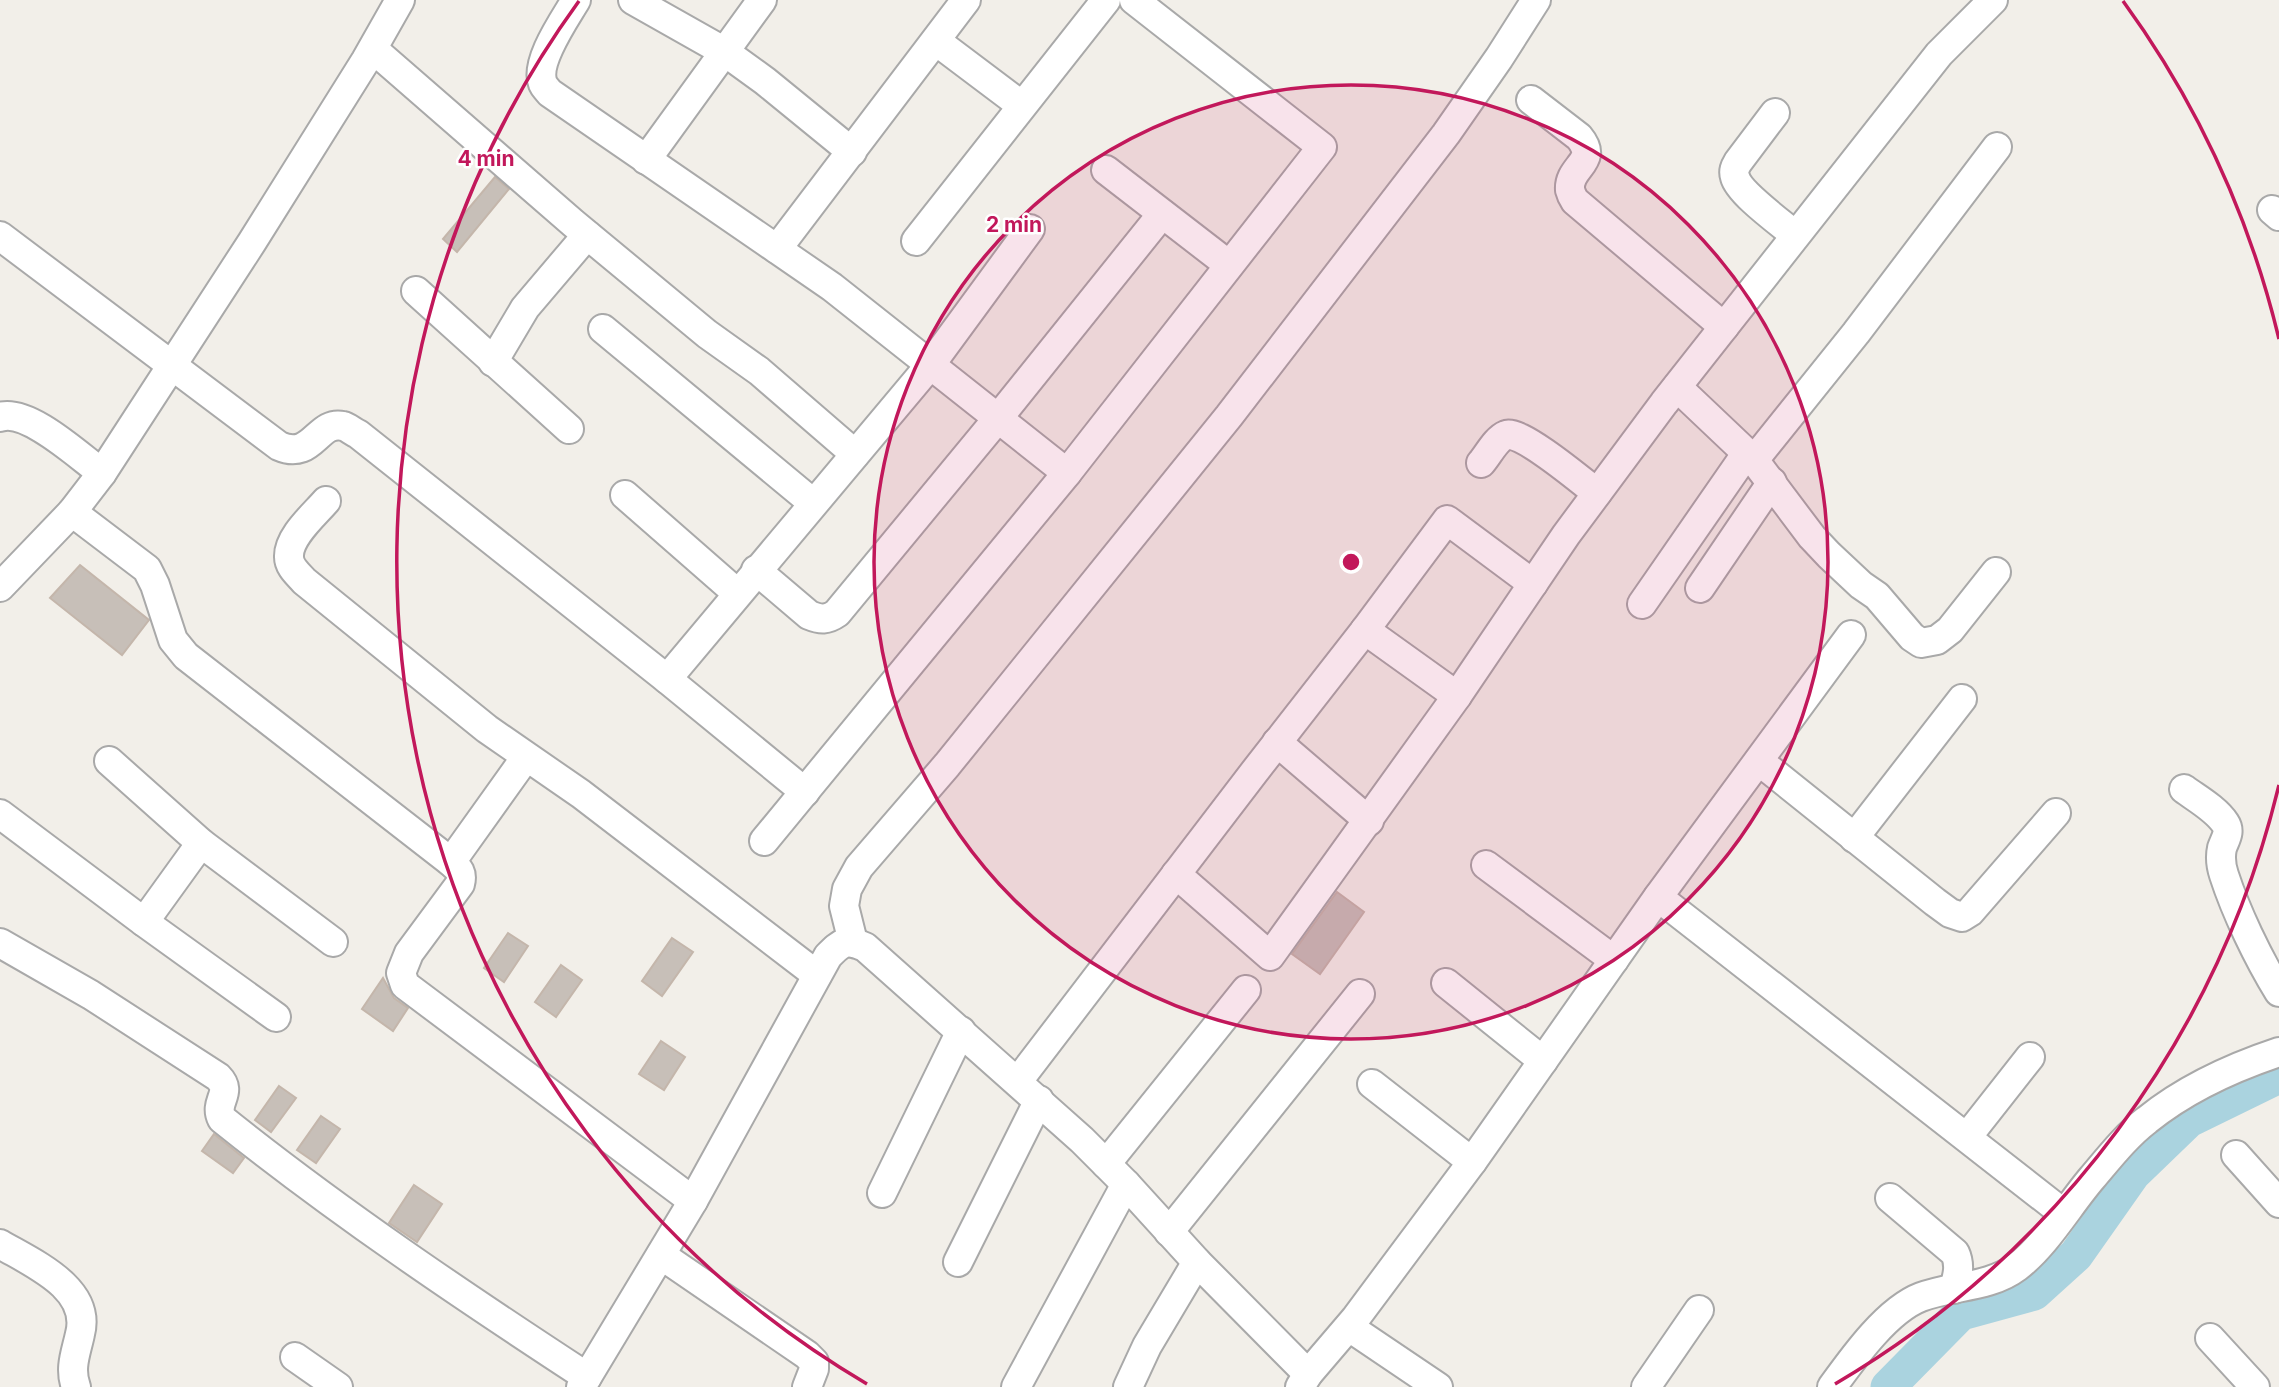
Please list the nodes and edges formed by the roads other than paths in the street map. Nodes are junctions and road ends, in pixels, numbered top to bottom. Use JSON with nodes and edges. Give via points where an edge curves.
{"nodes":[{"id":1,"x":400,"y":0,"type":"edge"},
{"id":2,"x":576,"y":0,"type":"edge"},
{"id":3,"x":633,"y":0,"type":"edge"},
{"id":4,"x":762,"y":0,"type":"edge"},
{"id":5,"x":966,"y":0,"type":"edge"},
{"id":6,"x":1105,"y":0,"type":"edge"},
{"id":7,"x":1134,"y":0,"type":"edge"},
{"id":8,"x":1993,"y":0,"type":"edge"},
{"id":9,"x":1534,"y":1,"type":"edge"},
{"id":10,"x":936,"y":41,"type":"junction"},
{"id":11,"x":373,"y":49,"type":"junction"},
{"id":12,"x":725,"y":52,"type":"junction"},
{"id":13,"x":1531,"y":100,"type":"dead end"},
{"id":14,"x":1021,"y":105,"type":"junction"},
{"id":15,"x":1775,"y":113,"type":"dead end"},
{"id":16,"x":1997,"y":147,"type":"dead end"},
{"id":17,"x":852,"y":152,"type":"junction"},
{"id":18,"x":646,"y":160,"type":"junction"},
{"id":19,"x":1107,"y":170,"type":"dead end"},
{"id":20,"x":1162,"y":214,"type":"junction"},
{"id":21,"x":1030,"y":229,"type":"dead end"},
{"id":22,"x":587,"y":235,"type":"junction"},
{"id":23,"x":1795,"y":235,"type":"junction"},
{"id":24,"x":0,"y":236,"type":"edge"},
{"id":25,"x":916,"y":241,"type":"dead end"},
{"id":26,"x":777,"y":249,"type":"junction"},
{"id":27,"x":1229,"y":265,"type":"junction"},
{"id":28,"x":416,"y":291,"type":"dead end"},
{"id":29,"x":1724,"y":327,"type":"junction"},
{"id":30,"x":603,"y":329,"type":"dead end"},
{"id":31,"x":493,"y":362,"type":"junction"},
{"id":32,"x":931,"y":364,"type":"junction"},
{"id":33,"x":173,"y":365,"type":"junction"},
{"id":34,"x":1677,"y":387,"type":"junction"},
{"id":35,"x":0,"y":417,"type":"edge"},
{"id":36,"x":999,"y":417,"type":"junction"},
{"id":37,"x":569,"y":429,"type":"dead end"},
{"id":38,"x":855,"y":454,"type":"junction"},
{"id":39,"x":1750,"y":457,"type":"junction"},
{"id":40,"x":1481,"y":463,"type":"dead end"},
{"id":41,"x":102,"y":473,"type":"junction"},
{"id":42,"x":1067,"y":473,"type":"junction"},
{"id":43,"x":1772,"y":482,"type":"junction"},
{"id":44,"x":1597,"y":493,"type":"junction"},
{"id":45,"x":625,"y":495,"type":"dead end"},
{"id":46,"x":326,"y":501,"type":"dead end"},
{"id":47,"x":813,"y":503,"type":"junction"},
{"id":48,"x":72,"y":512,"type":"junction"},
{"id":49,"x":756,"y":570,"type":"junction"},
{"id":50,"x":1996,"y":572,"type":"dead end"},
{"id":51,"x":1533,"y":584,"type":"junction"},
{"id":52,"x":0,"y":587,"type":"edge"},
{"id":53,"x":1700,"y":589,"type":"dead end"},
{"id":54,"x":737,"y":593,"type":"junction"},
{"id":55,"x":1642,"y":604,"type":"dead end"},
{"id":56,"x":1366,"y":630,"type":"junction"},
{"id":57,"x":1851,"y":635,"type":"dead end"},
{"id":58,"x":667,"y":679,"type":"junction"},
{"id":59,"x":1457,"y":696,"type":"junction"},
{"id":60,"x":1962,"y":699,"type":"dead end"},
{"id":61,"x":1277,"y":743,"type":"junction"},
{"id":62,"x":526,"y":757,"type":"junction"},
{"id":63,"x":109,"y":761,"type":"dead end"},
{"id":64,"x":1759,"y":761,"type":"junction"},
{"id":65,"x":2183,"y":789,"type":"dead end"},
{"id":66,"x":805,"y":792,"type":"junction"},
{"id":67,"x":2056,"y":813,"type":"dead end"},
{"id":68,"x":0,"y":814,"type":"edge"},
{"id":69,"x":1368,"y":821,"type":"junction"},
{"id":70,"x":1854,"y":838,"type":"junction"},
{"id":71,"x":764,"y":841,"type":"dead end"},
{"id":72,"x":201,"y":843,"type":"junction"},
{"id":73,"x":451,"y":862,"type":"junction"},
{"id":74,"x":1486,"y":865,"type":"dead end"},
{"id":75,"x":1176,"y":874,"type":"junction"},
{"id":76,"x":1658,"y":897,"type":"junction"},
{"id":77,"x":144,"y":922,"type":"junction"},
{"id":78,"x":332,"y":942,"type":"dead end"},
{"id":79,"x":853,"y":942,"type":"junction"},
{"id":80,"x":0,"y":943,"type":"edge"},
{"id":81,"x":1614,"y":960,"type":"junction"},
{"id":82,"x":817,"y":975,"type":"junction"},
{"id":83,"x":1446,"y":983,"type":"dead end"},
{"id":84,"x":1246,"y":990,"type":"dead end"},
{"id":85,"x":2279,"y":992,"type":"edge"},
{"id":86,"x":1360,"y":994,"type":"dead end"},
{"id":87,"x":276,"y":1017,"type":"dead end"},
{"id":88,"x":961,"y":1031,"type":"junction"},
{"id":89,"x":2279,"y":1052,"type":"edge"},
{"id":90,"x":2030,"y":1057,"type":"dead end"},
{"id":91,"x":1543,"y":1061,"type":"junction"},
{"id":92,"x":1018,"y":1081,"type":"junction"},
{"id":93,"x":1372,"y":1084,"type":"dead end"},
{"id":94,"x":1039,"y":1100,"type":"junction"},
{"id":95,"x":1966,"y":1137,"type":"junction"},
{"id":96,"x":2236,"y":1155,"type":"dead end"},
{"id":97,"x":1472,"y":1163,"type":"junction"},
{"id":98,"x":1106,"y":1164,"type":"junction"},
{"id":99,"x":1126,"y":1184,"type":"junction"},
{"id":100,"x":882,"y":1193,"type":"dead end"},
{"id":101,"x":1890,"y":1198,"type":"dead end"},
{"id":102,"x":693,"y":1201,"type":"junction"},
{"id":103,"x":2279,"y":1203,"type":"edge"},
{"id":104,"x":2063,"y":1213,"type":"junction"},
{"id":105,"x":1169,"y":1232,"type":"junction"},
{"id":106,"x":0,"y":1244,"type":"edge"},
{"id":107,"x":661,"y":1255,"type":"junction"},
{"id":108,"x":958,"y":1262,"type":"dead end"},
{"id":109,"x":1197,"y":1262,"type":"junction"},
{"id":110,"x":1954,"y":1289,"type":"junction"},
{"id":111,"x":1699,"y":1310,"type":"dead end"},
{"id":112,"x":1349,"y":1327,"type":"junction"},
{"id":113,"x":2210,"y":1338,"type":"dead end"},
{"id":114,"x":295,"y":1357,"type":"dead end"},
{"id":115,"x":1304,"y":1381,"type":"edge"},
{"id":116,"x":584,"y":1382,"type":"edge"},
{"id":117,"x":72,"y":1384,"type":"edge"},
{"id":118,"x":338,"y":1387,"type":"edge"},
{"id":119,"x":807,"y":1387,"type":"edge"},
{"id":120,"x":1016,"y":1387,"type":"edge"},
{"id":121,"x":1128,"y":1387,"type":"edge"},
{"id":122,"x":1438,"y":1387,"type":"edge"},
{"id":123,"x":1646,"y":1387,"type":"edge"},
{"id":124,"x":1832,"y":1387,"type":"edge"},
{"id":125,"x":2255,"y":1387,"type":"edge"}],
"edges":[{"from":1,"to":11,"type":"street"},
{"from":2,"to":18,"type":"street","via":[[546,54],[543,84],[560,101]]},
{"from":3,"to":12,"type":"street"},
{"from":4,"to":12,"type":"street"},
{"from":5,"to":10,"type":"street"},
{"from":6,"to":14,"type":"street"},
{"from":7,"to":27,"type":"street","via":[[1322,147]]},
{"from":8,"to":23,"type":"street","via":[[1939,54]]},
{"from":9,"to":79,"type":"street","via":[[1446,134],[1229,416],[859,867],[844,906]]},
{"from":10,"to":14,"type":"street"},
{"from":10,"to":17,"type":"street"},
{"from":11,"to":22,"type":"street"},
{"from":11,"to":33,"type":"street"},
{"from":12,"to":17,"type":"street"},
{"from":12,"to":18,"type":"street"},
{"from":13,"to":29,"type":"street","via":[[1586,145],[1586,157],[1570,190],[1575,201]]},
{"from":14,"to":25,"type":"street"},
{"from":15,"to":23,"type":"street","via":[[1738,162],[1734,175],[1745,192]]},
{"from":16,"to":39,"type":"street","via":[[1825,372]]},
{"from":17,"to":26,"type":"street"},
{"from":18,"to":26,"type":"street"},
{"from":19,"to":20,"type":"street"},
{"from":20,"to":27,"type":"street"},
{"from":20,"to":36,"type":"street"},
{"from":21,"to":32,"type":"street"},
{"from":22,"to":31,"type":"street","via":[[525,308]]},
{"from":22,"to":38,"type":"street","via":[[759,371]]},
{"from":23,"to":29,"type":"street"},
{"from":24,"to":33,"type":"street"},
{"from":26,"to":32,"type":"street"},
{"from":27,"to":42,"type":"street"},
{"from":28,"to":31,"type":"street"},
{"from":29,"to":34,"type":"street"},
{"from":30,"to":47,"type":"street"},
{"from":31,"to":37,"type":"street"},
{"from":32,"to":36,"type":"street"},
{"from":32,"to":38,"type":"street"},
{"from":33,"to":41,"type":"street"},
{"from":33,"to":58,"type":"street","via":[[290,451],[300,449],[330,426],[343,426],[358,434]]},
{"from":34,"to":39,"type":"street"},
{"from":34,"to":44,"type":"street"},
{"from":35,"to":41,"type":"street","via":[[16,416],[33,424]]},
{"from":36,"to":42,"type":"street"},
{"from":36,"to":49,"type":"street","via":[[828,620],[809,615]]},
{"from":38,"to":47,"type":"street"},
{"from":39,"to":43,"type":"street"},
{"from":39,"to":55,"type":"street"},
{"from":40,"to":44,"type":"street","via":[[1500,440],[1513,434]]},
{"from":41,"to":48,"type":"street"},
{"from":42,"to":66,"type":"street"},
{"from":43,"to":50,"type":"street","via":[[1812,537],[1921,643],[1937,640],[1950,630]]},
{"from":43,"to":53,"type":"street"},
{"from":44,"to":51,"type":"street"},
{"from":45,"to":54,"type":"street"},
{"from":46,"to":62,"type":"street","via":[[295,539],[289,556],[292,567],[426,681]]},
{"from":47,"to":49,"type":"street"},
{"from":48,"to":52,"type":"street"},
{"from":48,"to":73,"type":"street","via":[[146,569],[173,640],[186,656]]},
{"from":49,"to":54,"type":"street"},
{"from":51,"to":56,"type":"street","via":[[1447,520]]},
{"from":51,"to":59,"type":"street"},
{"from":54,"to":58,"type":"street"},
{"from":56,"to":59,"type":"street"},
{"from":56,"to":61,"type":"street"},
{"from":57,"to":64,"type":"street"},
{"from":58,"to":66,"type":"street"},
{"from":59,"to":69,"type":"street"},
{"from":60,"to":70,"type":"street"},
{"from":61,"to":69,"type":"street"},
{"from":61,"to":75,"type":"street"},
{"from":62,"to":73,"type":"street"},
{"from":62,"to":82,"type":"street"},
{"from":63,"to":72,"type":"street"},
{"from":64,"to":70,"type":"street"},
{"from":64,"to":76,"type":"street"},
{"from":65,"to":85,"type":"street","via":[[2227,827],[2221,860],[2224,874]]},
{"from":66,"to":71,"type":"street"},
{"from":67,"to":70,"type":"street","via":[[1962,917],[1950,913]]},
{"from":68,"to":77,"type":"street"},
{"from":69,"to":75,"type":"street","via":[[1269,956]]},
{"from":72,"to":77,"type":"street"},
{"from":72,"to":78,"type":"street"},
{"from":73,"to":102,"type":"street","via":[[461,871],[460,884],[409,953],[401,973],[405,985]]},
{"from":74,"to":81,"type":"street"},
{"from":75,"to":92,"type":"street"},
{"from":76,"to":81,"type":"street"},
{"from":76,"to":95,"type":"street"},
{"from":77,"to":87,"type":"street"},
{"from":79,"to":82,"type":"street","via":[[840,944]]},
{"from":79,"to":88,"type":"street","via":[[865,947]]},
{"from":80,"to":116,"type":"street","via":[[218,1077],[226,1090],[219,1113],[222,1119],[280,1166]]},
{"from":81,"to":91,"type":"street"},
{"from":82,"to":102,"type":"street"},
{"from":83,"to":91,"type":"street"},
{"from":84,"to":98,"type":"street"},
{"from":86,"to":105,"type":"street"},
{"from":88,"to":92,"type":"street"},
{"from":88,"to":100,"type":"street"},
{"from":89,"to":104,"type":"street","via":[[2208,1083],[2154,1114]]},
{"from":90,"to":95,"type":"street"},
{"from":91,"to":97,"type":"street"},
{"from":92,"to":94,"type":"street"},
{"from":93,"to":97,"type":"street"},
{"from":94,"to":98,"type":"street"},
{"from":94,"to":108,"type":"street"},
{"from":95,"to":104,"type":"street"},
{"from":96,"to":103,"type":"street"},
{"from":97,"to":112,"type":"street"},
{"from":98,"to":99,"type":"street"},
{"from":99,"to":105,"type":"street"},
{"from":99,"to":120,"type":"street"},
{"from":101,"to":110,"type":"street","via":[[1955,1253],[1959,1269]]},
{"from":102,"to":107,"type":"street"},
{"from":104,"to":110,"type":"street","via":[[2014,1269],[1997,1279]]},
{"from":105,"to":109,"type":"street"},
{"from":106,"to":117,"type":"street","via":[[52,1276],[72,1294],[82,1312]]},
{"from":107,"to":116,"type":"street"},
{"from":107,"to":119,"type":"street","via":[[807,1355],[814,1362]]},
{"from":109,"to":115,"type":"street"},
{"from":109,"to":121,"type":"street"},
{"from":110,"to":124,"type":"street","via":[[1906,1305],[1874,1335]]},
{"from":111,"to":123,"type":"street"},
{"from":112,"to":115,"type":"street"},
{"from":112,"to":122,"type":"street"},
{"from":113,"to":125,"type":"street"},
{"from":114,"to":118,"type":"street"}]}
